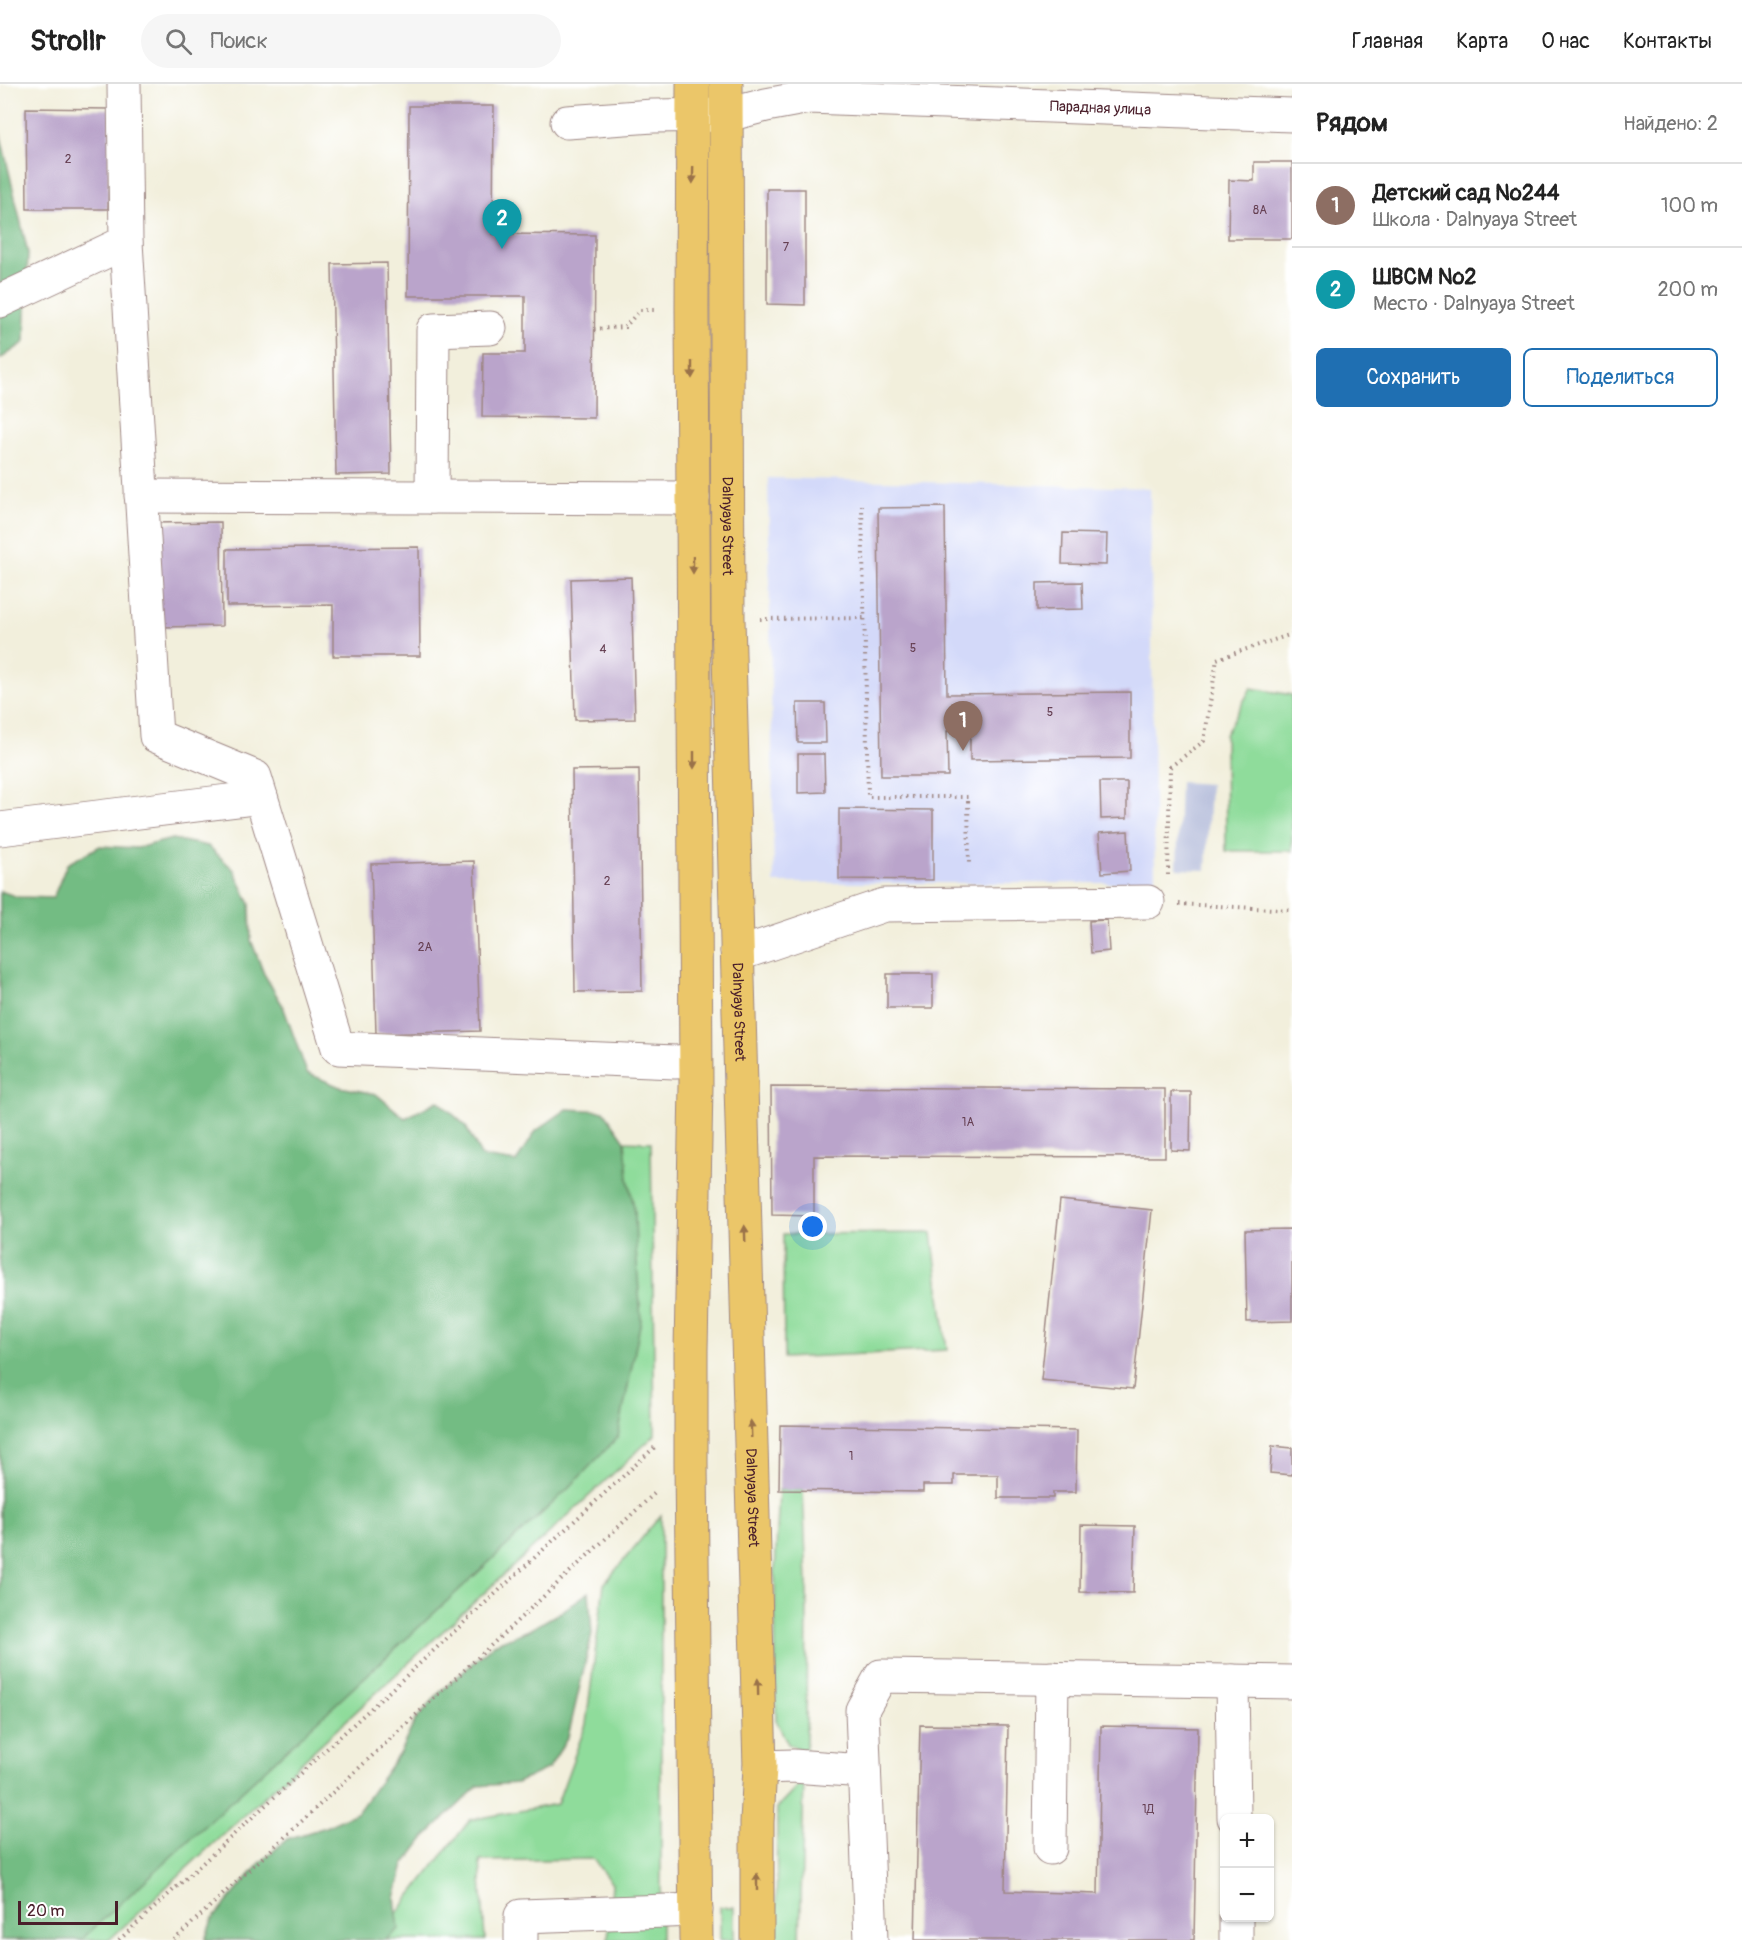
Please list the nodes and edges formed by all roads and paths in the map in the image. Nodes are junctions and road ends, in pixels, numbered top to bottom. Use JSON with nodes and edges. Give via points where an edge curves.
{"nodes":[{"id":1,"x":124,"y":84,"type":"edge"},
{"id":2,"x":693,"y":84,"type":"edge"},
{"id":3,"x":1131,"y":96,"type":"edge"},
{"id":4,"x":726,"y":99,"type":"edge"},
{"id":5,"x":1292,"y":115,"type":"edge"},
{"id":6,"x":693,"y":117,"type":"junction"},
{"id":7,"x":567,"y":122,"type":"dead end"},
{"id":8,"x":126,"y":242,"type":"junction"},
{"id":9,"x":0,"y":301,"type":"edge"},
{"id":10,"x":661,"y":310,"type":"dead end"},
{"id":11,"x":490,"y":328,"type":"dead end"},
{"id":12,"x":594,"y":328,"type":"dead end"},
{"id":13,"x":141,"y":496,"type":"junction"},
{"id":14,"x":432,"y":497,"type":"junction"},
{"id":15,"x":693,"y":498,"type":"junction"},
{"id":16,"x":862,"y":505,"type":"dead end"},
{"id":17,"x":865,"y":618,"type":"junction"},
{"id":18,"x":750,"y":619,"type":"dead end"},
{"id":19,"x":1292,"y":634,"type":"edge"},
{"id":20,"x":261,"y":797,"type":"junction"},
{"id":21,"x":0,"y":829,"type":"edge"},
{"id":22,"x":969,"y":866,"type":"dead end"},
{"id":23,"x":1148,"y":902,"type":"junction"},
{"id":24,"x":1292,"y":910,"type":"edge"},
{"id":25,"x":737,"y":951,"type":"junction"},
{"id":26,"x":695,"y":1061,"type":"junction"},
{"id":27,"x":664,"y":1438,"type":"dead end"},
{"id":28,"x":662,"y":1486,"type":"dead end"},
{"id":29,"x":1052,"y":1678,"type":"junction"},
{"id":30,"x":1232,"y":1681,"type":"junction"},
{"id":31,"x":1292,"y":1682,"type":"edge"},
{"id":32,"x":760,"y":1767,"type":"junction"},
{"id":33,"x":864,"y":1771,"type":"junction"},
{"id":34,"x":1234,"y":1814,"type":"edge"},
{"id":35,"x":1050,"y":1848,"type":"dead end"},
{"id":36,"x":1236,"y":1922,"type":"edge"},
{"id":37,"x":696,"y":1925,"type":"edge"},
{"id":38,"x":563,"y":1927,"type":"edge"},
{"id":39,"x":118,"y":1940,"type":"edge"},
{"id":40,"x":174,"y":1940,"type":"edge"},
{"id":41,"x":521,"y":1940,"type":"edge"},
{"id":42,"x":757,"y":1940,"type":"edge"},
{"id":43,"x":872,"y":1940,"type":"edge"},
{"id":44,"x":1236,"y":1940,"type":"edge"}],
"edges":[{"from":1,"to":8,"type":"street"},
{"from":2,"to":6,"type":"main road"},
{"from":3,"to":4,"type":"street","name":"Парадная улица","via":[[809,98],[765,105]]},
{"from":3,"to":5,"type":"street","name":"Парадная улица"},
{"from":4,"to":6,"type":"street","name":"Парадная улица"},
{"from":4,"to":25,"type":"main road","name":"Dalnyaya Street","via":[[728,619]]},
{"from":6,"to":7,"type":"street","name":"Парадная улица"},
{"from":6,"to":15,"type":"main road","one_way":true},
{"from":8,"to":9,"type":"street"},
{"from":8,"to":13,"type":"street"},
{"from":10,"to":12,"type":"path","via":[[640,310],[625,327]]},
{"from":11,"to":14,"type":"street","via":[[433,330]]},
{"from":13,"to":14,"type":"street"},
{"from":13,"to":20,"type":"street","via":[[156,736],[255,777]]},
{"from":14,"to":15,"type":"street"},
{"from":15,"to":26,"type":"main road","one_way":true},
{"from":16,"to":17,"type":"path"},
{"from":17,"to":18,"type":"path"},
{"from":17,"to":22,"type":"path","via":[[868,797],[968,797]]},
{"from":19,"to":23,"type":"path","via":[[1217,659],[1204,741],[1170,767],[1168,889]]},
{"from":20,"to":21,"type":"street"},
{"from":20,"to":26,"type":"street","via":[[338,1048]]},
{"from":23,"to":24,"type":"path"},
{"from":23,"to":25,"type":"street","via":[[884,905],[751,950]]},
{"from":32,"to":25,"type":"main road","name":"Dalnyaya Street","one_way":true},
{"from":26,"to":37,"type":"main road","via":[[691,1372]]},
{"from":27,"to":39,"type":"path"},
{"from":28,"to":40,"type":"path"},
{"from":29,"to":30,"type":"street"},
{"from":29,"to":33,"type":"street","via":[[881,1676],[862,1710]]},
{"from":29,"to":35,"type":"street"},
{"from":30,"to":31,"type":"street"},
{"from":30,"to":34,"type":"street"},
{"from":32,"to":33,"type":"street"},
{"from":42,"to":32,"type":"main road","name":"Dalnyaya Street","one_way":true},
{"from":33,"to":43,"type":"street"},
{"from":36,"to":44,"type":"street"},
{"from":37,"to":38,"type":"street"},
{"from":38,"to":41,"type":"street","via":[[521,1916]]}]}
